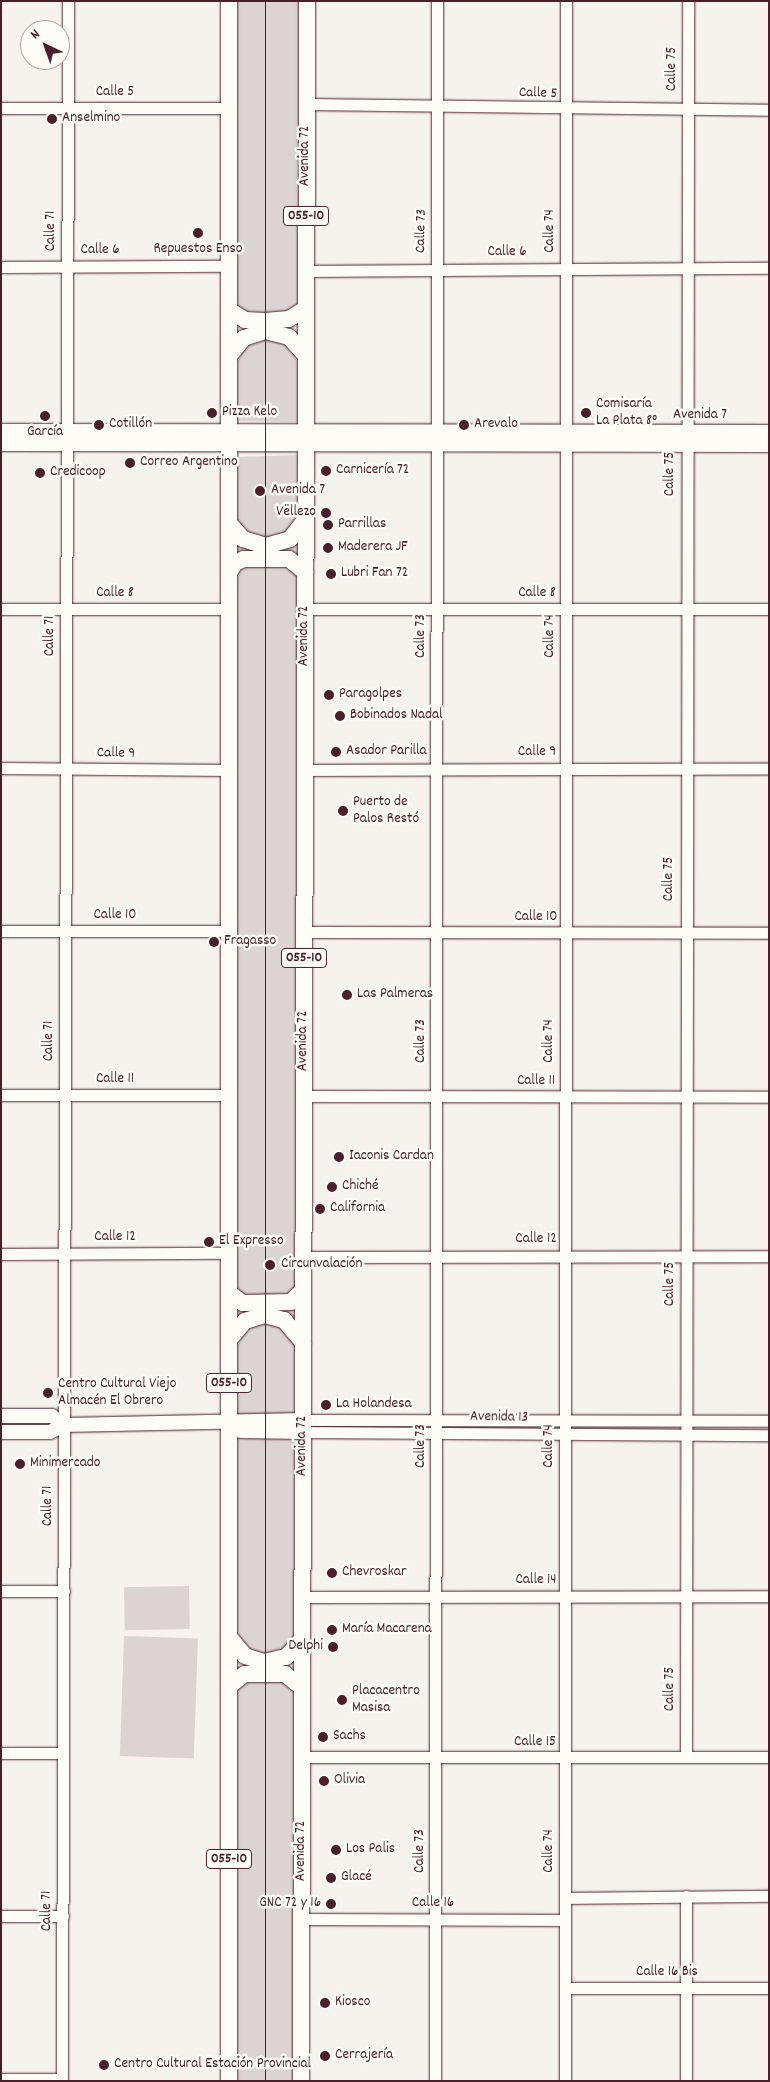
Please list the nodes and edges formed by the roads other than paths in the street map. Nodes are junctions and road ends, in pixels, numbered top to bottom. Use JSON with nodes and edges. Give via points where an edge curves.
{"nodes":[{"id":1,"x":68,"y":1,"type":"edge"},
{"id":2,"x":229,"y":1,"type":"edge"},
{"id":3,"x":306,"y":1,"type":"edge"},
{"id":4,"x":438,"y":1,"type":"edge"},
{"id":5,"x":566,"y":1,"type":"edge"},
{"id":6,"x":688,"y":1,"type":"edge"},
{"id":7,"x":307,"y":104,"type":"junction"},
{"id":8,"x":439,"y":106,"type":"junction"},
{"id":9,"x":1,"y":108,"type":"edge"},
{"id":10,"x":68,"y":108,"type":"junction"},
{"id":11,"x":230,"y":108,"type":"junction"},
{"id":12,"x":566,"y":110,"type":"junction"},
{"id":13,"x":688,"y":110,"type":"junction"},
{"id":14,"x":769,"y":110,"type":"edge"},
{"id":15,"x":1,"y":266,"type":"edge"},
{"id":16,"x":67,"y":266,"type":"junction"},
{"id":17,"x":230,"y":266,"type":"junction"},
{"id":18,"x":436,"y":267,"type":"junction"},
{"id":19,"x":566,"y":268,"type":"junction"},
{"id":20,"x":688,"y":268,"type":"junction"},
{"id":21,"x":769,"y":268,"type":"edge"},
{"id":22,"x":305,"y":271,"type":"junction"},
{"id":23,"x":305,"y":309,"type":"junction"},
{"id":24,"x":230,"y":310,"type":"junction"},
{"id":25,"x":230,"y":354,"type":"junction"},
{"id":26,"x":305,"y":355,"type":"junction"},
{"id":27,"x":1,"y":431,"type":"edge"},
{"id":28,"x":769,"y":432,"type":"edge"},
{"id":29,"x":67,"y":438,"type":"junction"},
{"id":30,"x":229,"y":438,"type":"junction"},
{"id":31,"x":305,"y":438,"type":"junction"},
{"id":32,"x":437,"y":438,"type":"junction"},
{"id":33,"x":566,"y":439,"type":"junction"},
{"id":34,"x":686,"y":439,"type":"junction"},
{"id":35,"x":1,"y":444,"type":"edge"},
{"id":36,"x":769,"y":446,"type":"edge"},
{"id":37,"x":305,"y":520,"type":"junction"},
{"id":38,"x":230,"y":524,"type":"junction"},
{"id":39,"x":305,"y":572,"type":"junction"},
{"id":40,"x":229,"y":574,"type":"junction"},
{"id":41,"x":1,"y":609,"type":"edge"},
{"id":42,"x":66,"y":609,"type":"junction"},
{"id":43,"x":229,"y":609,"type":"junction"},
{"id":44,"x":305,"y":609,"type":"junction"},
{"id":45,"x":437,"y":609,"type":"junction"},
{"id":46,"x":686,"y":609,"type":"junction"},
{"id":47,"x":769,"y":609,"type":"edge"},
{"id":48,"x":566,"y":610,"type":"junction"},
{"id":49,"x":437,"y":767,"type":"junction"},
{"id":50,"x":1,"y":768,"type":"edge"},
{"id":51,"x":66,"y":768,"type":"junction"},
{"id":52,"x":565,"y":768,"type":"junction"},
{"id":53,"x":685,"y":768,"type":"junction"},
{"id":54,"x":769,"y":768,"type":"edge"},
{"id":55,"x":230,"y":770,"type":"junction"},
{"id":56,"x":304,"y":770,"type":"junction"},
{"id":57,"x":1,"y":931,"type":"edge"},
{"id":58,"x":66,"y":931,"type":"junction"},
{"id":59,"x":229,"y":931,"type":"junction"},
{"id":60,"x":304,"y":932,"type":"junction"},
{"id":61,"x":437,"y":933,"type":"junction"},
{"id":62,"x":566,"y":933,"type":"junction"},
{"id":63,"x":685,"y":933,"type":"junction"},
{"id":64,"x":769,"y":933,"type":"edge"},
{"id":65,"x":1,"y":1095,"type":"edge"},
{"id":66,"x":65,"y":1095,"type":"junction"},
{"id":67,"x":229,"y":1095,"type":"junction"},
{"id":68,"x":304,"y":1096,"type":"junction"},
{"id":69,"x":437,"y":1096,"type":"junction"},
{"id":70,"x":565,"y":1097,"type":"junction"},
{"id":71,"x":687,"y":1097,"type":"junction"},
{"id":72,"x":769,"y":1097,"type":"edge"},
{"id":73,"x":229,"y":1253,"type":"junction"},
{"id":74,"x":1,"y":1254,"type":"edge"},
{"id":75,"x":64,"y":1254,"type":"junction"},
{"id":76,"x":437,"y":1255,"type":"junction"},
{"id":77,"x":565,"y":1255,"type":"junction"},
{"id":78,"x":686,"y":1256,"type":"junction"},
{"id":79,"x":769,"y":1256,"type":"edge"},
{"id":80,"x":303,"y":1257,"type":"junction"},
{"id":81,"x":303,"y":1290,"type":"junction"},
{"id":82,"x":229,"y":1293,"type":"junction"},
{"id":83,"x":229,"y":1341,"type":"junction"},
{"id":84,"x":303,"y":1343,"type":"junction"},
{"id":85,"x":1,"y":1416,"type":"edge"},
{"id":86,"x":437,"y":1420,"type":"junction"},
{"id":87,"x":565,"y":1420,"type":"junction"},
{"id":88,"x":769,"y":1420,"type":"edge"},
{"id":89,"x":686,"y":1421,"type":"junction"},
{"id":90,"x":64,"y":1425,"type":"junction"},
{"id":91,"x":229,"y":1425,"type":"junction"},
{"id":92,"x":303,"y":1426,"type":"junction"},
{"id":93,"x":1,"y":1432,"type":"edge"},
{"id":94,"x":437,"y":1432,"type":"junction"},
{"id":95,"x":683,"y":1434,"type":"junction"},
{"id":96,"x":565,"y":1435,"type":"junction"},
{"id":97,"x":769,"y":1435,"type":"edge"},
{"id":98,"x":1,"y":1591,"type":"edge"},
{"id":99,"x":64,"y":1591,"type":"junction"},
{"id":100,"x":437,"y":1595,"type":"junction"},
{"id":101,"x":565,"y":1596,"type":"junction"},
{"id":102,"x":686,"y":1596,"type":"junction"},
{"id":103,"x":769,"y":1596,"type":"edge"},
{"id":104,"x":302,"y":1597,"type":"junction"},
{"id":105,"x":230,"y":1638,"type":"junction"},
{"id":106,"x":302,"y":1639,"type":"junction"},
{"id":107,"x":229,"y":1686,"type":"junction"},
{"id":108,"x":302,"y":1688,"type":"junction"},
{"id":109,"x":1,"y":1753,"type":"edge"},
{"id":110,"x":63,"y":1753,"type":"junction"},
{"id":111,"x":686,"y":1756,"type":"junction"},
{"id":112,"x":302,"y":1757,"type":"junction"},
{"id":113,"x":769,"y":1757,"type":"edge"},
{"id":114,"x":565,"y":1758,"type":"junction"},
{"id":115,"x":437,"y":1759,"type":"junction"},
{"id":116,"x":686,"y":1896,"type":"junction"},
{"id":117,"x":769,"y":1896,"type":"edge"},
{"id":118,"x":565,"y":1898,"type":"junction"},
{"id":119,"x":1,"y":1916,"type":"edge"},
{"id":120,"x":63,"y":1916,"type":"junction"},
{"id":121,"x":302,"y":1919,"type":"junction"},
{"id":122,"x":436,"y":1919,"type":"junction"},
{"id":123,"x":565,"y":1920,"type":"junction"},
{"id":124,"x":565,"y":1988,"type":"junction"},
{"id":125,"x":686,"y":1988,"type":"junction"},
{"id":126,"x":769,"y":1988,"type":"edge"},
{"id":127,"x":1,"y":2079,"type":"edge"},
{"id":128,"x":62,"y":2080,"type":"edge"},
{"id":129,"x":229,"y":2081,"type":"edge"},
{"id":130,"x":301,"y":2081,"type":"edge"},
{"id":131,"x":435,"y":2081,"type":"edge"},
{"id":132,"x":565,"y":2081,"type":"edge"},
{"id":133,"x":686,"y":2081,"type":"edge"}],
"edges":[{"from":1,"to":10,"type":"street","name":"Calle 71"},
{"from":2,"to":11,"type":"highway","number":"055-10"},
{"from":3,"to":7,"type":"highway","name":"Avenida 72","number":"055-10"},
{"from":4,"to":8,"type":"street","name":"Calle 73"},
{"from":5,"to":12,"type":"street","name":"Calle 74"},
{"from":6,"to":13,"type":"street","name":"Calle 75"},
{"from":7,"to":8,"type":"street","name":"Calle 5"},
{"from":7,"to":22,"type":"highway","name":"Avenida 72","number":"055-10"},
{"from":8,"to":12,"type":"street","name":"Calle 5"},
{"from":8,"to":18,"type":"street","name":"Calle 73"},
{"from":9,"to":10,"type":"street","name":"Calle 5"},
{"from":10,"to":11,"type":"street","name":"Calle 5"},
{"from":10,"to":16,"type":"street","name":"Calle 71"},
{"from":11,"to":17,"type":"highway","number":"055-10"},
{"from":12,"to":13,"type":"street","name":"Calle 5"},
{"from":12,"to":19,"type":"street","name":"Calle 74"},
{"from":13,"to":14,"type":"street","name":"Calle 5"},
{"from":13,"to":20,"type":"street","name":"Calle 75"},
{"from":15,"to":16,"type":"street","name":"Calle 6"},
{"from":16,"to":17,"type":"street","name":"Calle 6"},
{"from":16,"to":29,"type":"street","name":"Calle 71"},
{"from":17,"to":24,"type":"highway","number":"055-10"},
{"from":18,"to":19,"type":"street","name":"Calle 6"},
{"from":18,"to":22,"type":"street","name":"Calle 6"},
{"from":18,"to":32,"type":"street","name":"Calle 73"},
{"from":19,"to":20,"type":"street","name":"Calle 6"},
{"from":19,"to":33,"type":"street","name":"Calle 74"},
{"from":20,"to":21,"type":"street","name":"Calle 6"},
{"from":20,"to":34,"type":"street","name":"Calle 75"},
{"from":22,"to":23,"type":"highway","name":"Avenida 72","number":"055-10"},
{"from":23,"to":24,"type":"highway","via":[[289,319],[258,321],[244,320]]},
{"from":23,"to":26,"type":"highway","name":"Avenida 72","number":"055-10"},
{"from":24,"to":25,"type":"highway","number":"055-10"},
{"from":25,"to":26,"type":"highway","via":[[244,338],[265,331],[289,337]]},
{"from":25,"to":30,"type":"highway","number":"055-10"},
{"from":26,"to":31,"type":"highway","name":"Avenida 72","number":"055-10"},
{"from":27,"to":29,"type":"main road","name":"Avenida 7"},
{"from":28,"to":34,"type":"main road","name":"Avenida 7"},
{"from":29,"to":30,"type":"main road","name":"Avenida 7"},
{"from":29,"to":35,"type":"main road","name":"Avenida 7"},
{"from":29,"to":42,"type":"street","name":"Calle 71"},
{"from":30,"to":31,"type":"main road","name":"Avenida 7"},
{"from":30,"to":38,"type":"highway","number":"055-10"},
{"from":31,"to":32,"type":"main road","name":"Avenida 7"},
{"from":31,"to":37,"type":"highway","name":"Avenida 72","number":"055-10"},
{"from":32,"to":33,"type":"main road","name":"Avenida 7"},
{"from":32,"to":45,"type":"street","name":"Calle 73"},
{"from":33,"to":34,"type":"main road","name":"Avenida 7"},
{"from":33,"to":48,"type":"street","name":"Calle 74"},
{"from":34,"to":36,"type":"main road","name":"Avenida 7"},
{"from":34,"to":46,"type":"street","name":"Calle 75"},
{"from":37,"to":38,"type":"highway","via":[[290,539],[266,546],[243,539]]},
{"from":37,"to":39,"type":"highway","name":"Avenida 72","number":"055-10"},
{"from":38,"to":40,"type":"highway","number":"055-10"},
{"from":39,"to":40,"type":"highway","via":[[289,559],[244,559],[235,563]]},
{"from":39,"to":44,"type":"highway","name":"Avenida 72","number":"055-10"},
{"from":40,"to":43,"type":"highway","number":"055-10"},
{"from":41,"to":42,"type":"street","name":"Calle 8"},
{"from":42,"to":43,"type":"street","name":"Calle 8"},
{"from":42,"to":51,"type":"street","name":"Calle 71"},
{"from":43,"to":55,"type":"highway","number":"055-10"},
{"from":44,"to":45,"type":"street","name":"Calle 8"},
{"from":44,"to":56,"type":"highway","name":"Avenida 72","number":"055-10"},
{"from":45,"to":48,"type":"street","name":"Calle 8"},
{"from":45,"to":49,"type":"street","name":"Calle 73"},
{"from":46,"to":47,"type":"street","name":"Calle 8"},
{"from":46,"to":48,"type":"street","name":"Calle 8"},
{"from":46,"to":53,"type":"street","name":"Calle 75"},
{"from":48,"to":52,"type":"street","name":"Calle 74"},
{"from":49,"to":52,"type":"street","name":"Calle 9"},
{"from":49,"to":56,"type":"street","name":"Calle 9"},
{"from":49,"to":61,"type":"street","name":"Calle 73"},
{"from":50,"to":51,"type":"street","name":"Calle 9"},
{"from":51,"to":55,"type":"street","name":"Calle 9"},
{"from":51,"to":58,"type":"street","name":"Calle 71"},
{"from":52,"to":53,"type":"street","name":"Calle 9"},
{"from":52,"to":62,"type":"street","name":"Calle 74"},
{"from":53,"to":54,"type":"street","name":"Calle 9"},
{"from":53,"to":63,"type":"street","name":"Calle 75"},
{"from":55,"to":59,"type":"highway","number":"055-10"},
{"from":56,"to":60,"type":"highway","name":"Avenida 72","number":"055-10"},
{"from":57,"to":58,"type":"street","name":"Calle 10"},
{"from":58,"to":59,"type":"street","name":"Calle 10"},
{"from":58,"to":66,"type":"street","name":"Calle 71"},
{"from":59,"to":67,"type":"highway","number":"055-10"},
{"from":60,"to":61,"type":"street","name":"Calle 10"},
{"from":60,"to":68,"type":"highway","name":"Avenida 72","number":"055-10"},
{"from":61,"to":62,"type":"street","name":"Calle 10"},
{"from":61,"to":69,"type":"street","name":"Calle 73"},
{"from":62,"to":63,"type":"street","name":"Calle 10"},
{"from":62,"to":70,"type":"street","name":"Calle 74"},
{"from":63,"to":64,"type":"street","name":"Calle 10"},
{"from":63,"to":71,"type":"street","name":"Calle 75"},
{"from":65,"to":66,"type":"street","name":"Calle 11"},
{"from":66,"to":67,"type":"street","name":"Calle 11"},
{"from":66,"to":75,"type":"street","name":"Calle 71"},
{"from":67,"to":73,"type":"highway","number":"055-10"},
{"from":68,"to":69,"type":"street","name":"Calle 11"},
{"from":68,"to":80,"type":"highway","name":"Avenida 72","number":"055-10"},
{"from":69,"to":70,"type":"street","name":"Calle 11"},
{"from":69,"to":76,"type":"street","name":"Calle 73"},
{"from":70,"to":71,"type":"street","name":"Calle 11"},
{"from":70,"to":77,"type":"street","name":"Calle 74"},
{"from":71,"to":72,"type":"street","name":"Calle 11"},
{"from":71,"to":78,"type":"street","name":"Calle 75"},
{"from":73,"to":75,"type":"street","name":"Calle 12"},
{"from":73,"to":82,"type":"highway","number":"055-10"},
{"from":74,"to":75,"type":"street","name":"Calle 12"},
{"from":75,"to":90,"type":"street","name":"Calle 71"},
{"from":76,"to":77,"type":"street","name":"Calle 12"},
{"from":76,"to":80,"type":"street","name":"Calle 12"},
{"from":76,"to":86,"type":"street","name":"Calle 73"},
{"from":77,"to":78,"type":"street","name":"Calle 12"},
{"from":77,"to":87,"type":"street","name":"Calle 74"},
{"from":78,"to":79,"type":"street","name":"Calle 12"},
{"from":78,"to":89,"type":"street","name":"Calle 75"},
{"from":80,"to":81,"type":"highway","name":"Avenida 72","number":"055-10"},
{"from":81,"to":82,"type":"highway","via":[[291,1302],[243,1304]]},
{"from":81,"to":84,"type":"highway","name":"Avenida 72","number":"055-10"},
{"from":82,"to":83,"type":"highway","number":"055-10"},
{"from":83,"to":84,"type":"highway","via":[[244,1321],[265,1315],[284,1320]]},
{"from":83,"to":91,"type":"highway","number":"055-10"},
{"from":84,"to":92,"type":"highway","name":"Avenida 72","number":"055-10"},
{"from":85,"to":90,"type":"main road","name":"Avenida 13","via":[[52,1416]]},
{"from":86,"to":87,"type":"street","name":"Avenida 13"},
{"from":86,"to":92,"type":"street","name":"Avenida 13"},
{"from":86,"to":94,"type":"street","name":"Calle 73"},
{"from":87,"to":89,"type":"street","name":"Avenida 13"},
{"from":87,"to":96,"type":"street","name":"Calle 74"},
{"from":88,"to":89,"type":"street","name":"Avenida 13"},
{"from":89,"to":95,"type":"street","name":"Calle 75"},
{"from":90,"to":91,"type":"main road","name":"Avenida 13"},
{"from":90,"to":93,"type":"main road","name":"Avenida 13","via":[[50,1432]]},
{"from":90,"to":99,"type":"street","name":"Calle 71"},
{"from":91,"to":92,"type":"main road","name":"Avenida 13","via":[[241,1431]]},
{"from":91,"to":105,"type":"highway","number":"055-10"},
{"from":92,"to":94,"type":"street","name":"Avenida 13"},
{"from":92,"to":104,"type":"highway","name":"Avenida 72","number":"055-10"},
{"from":94,"to":96,"type":"street","name":"Avenida 13"},
{"from":94,"to":100,"type":"street","name":"Calle 73"},
{"from":95,"to":96,"type":"street","name":"Avenida 13"},
{"from":95,"to":97,"type":"street","name":"Avenida 13"},
{"from":95,"to":102,"type":"street","name":"Calle 75"},
{"from":96,"to":101,"type":"street","name":"Calle 74"},
{"from":98,"to":99,"type":"street"},
{"from":99,"to":110,"type":"street","name":"Calle 71"},
{"from":100,"to":101,"type":"street","name":"Calle 14"},
{"from":100,"to":104,"type":"street","name":"Calle 14"},
{"from":100,"to":115,"type":"street","name":"Calle 73"},
{"from":101,"to":102,"type":"street","name":"Calle 14"},
{"from":101,"to":114,"type":"street","name":"Calle 74"},
{"from":102,"to":103,"type":"street","name":"Calle 14"},
{"from":102,"to":111,"type":"street","name":"Calle 75"},
{"from":104,"to":106,"type":"highway","name":"Avenida 72","number":"055-10"},
{"from":105,"to":106,"type":"highway","via":[[245,1656],[264,1662],[286,1657]]},
{"from":105,"to":107,"type":"highway","number":"055-10"},
{"from":106,"to":108,"type":"highway","name":"Avenida 72","number":"055-10"},
{"from":107,"to":108,"type":"highway","via":[[245,1674],[285,1674]]},
{"from":107,"to":129,"type":"highway","number":"055-10"},
{"from":108,"to":112,"type":"highway","name":"Avenida 72","number":"055-10"},
{"from":109,"to":110,"type":"street"},
{"from":110,"to":120,"type":"street","name":"Calle 71"},
{"from":111,"to":113,"type":"street","name":"Calle 15"},
{"from":111,"to":114,"type":"street","name":"Calle 15"},
{"from":112,"to":115,"type":"street","name":"Calle 15"},
{"from":112,"to":121,"type":"highway","name":"Avenida 72","number":"055-10"},
{"from":114,"to":115,"type":"street","name":"Calle 15"},
{"from":114,"to":118,"type":"street","name":"Calle 74"},
{"from":115,"to":122,"type":"street","name":"Calle 73"},
{"from":116,"to":117,"type":"street"},
{"from":116,"to":118,"type":"street"},
{"from":116,"to":125,"type":"street"},
{"from":118,"to":123,"type":"street","name":"Calle 74"},
{"from":119,"to":120,"type":"street"},
{"from":120,"to":128,"type":"street","name":"Calle 71"},
{"from":121,"to":122,"type":"street","name":"Calle 16"},
{"from":121,"to":130,"type":"highway","name":"Avenida 72","number":"055-10"},
{"from":122,"to":123,"type":"street","name":"Calle 16"},
{"from":122,"to":131,"type":"street","name":"Calle 73"},
{"from":123,"to":124,"type":"street","name":"Calle 74"},
{"from":124,"to":125,"type":"street","name":"Calle 16 Bis"},
{"from":124,"to":132,"type":"street","name":"Calle 74"},
{"from":125,"to":126,"type":"street","name":"Calle 16 Bis"},
{"from":125,"to":133,"type":"street"},
{"from":127,"to":128,"type":"street"}]}
